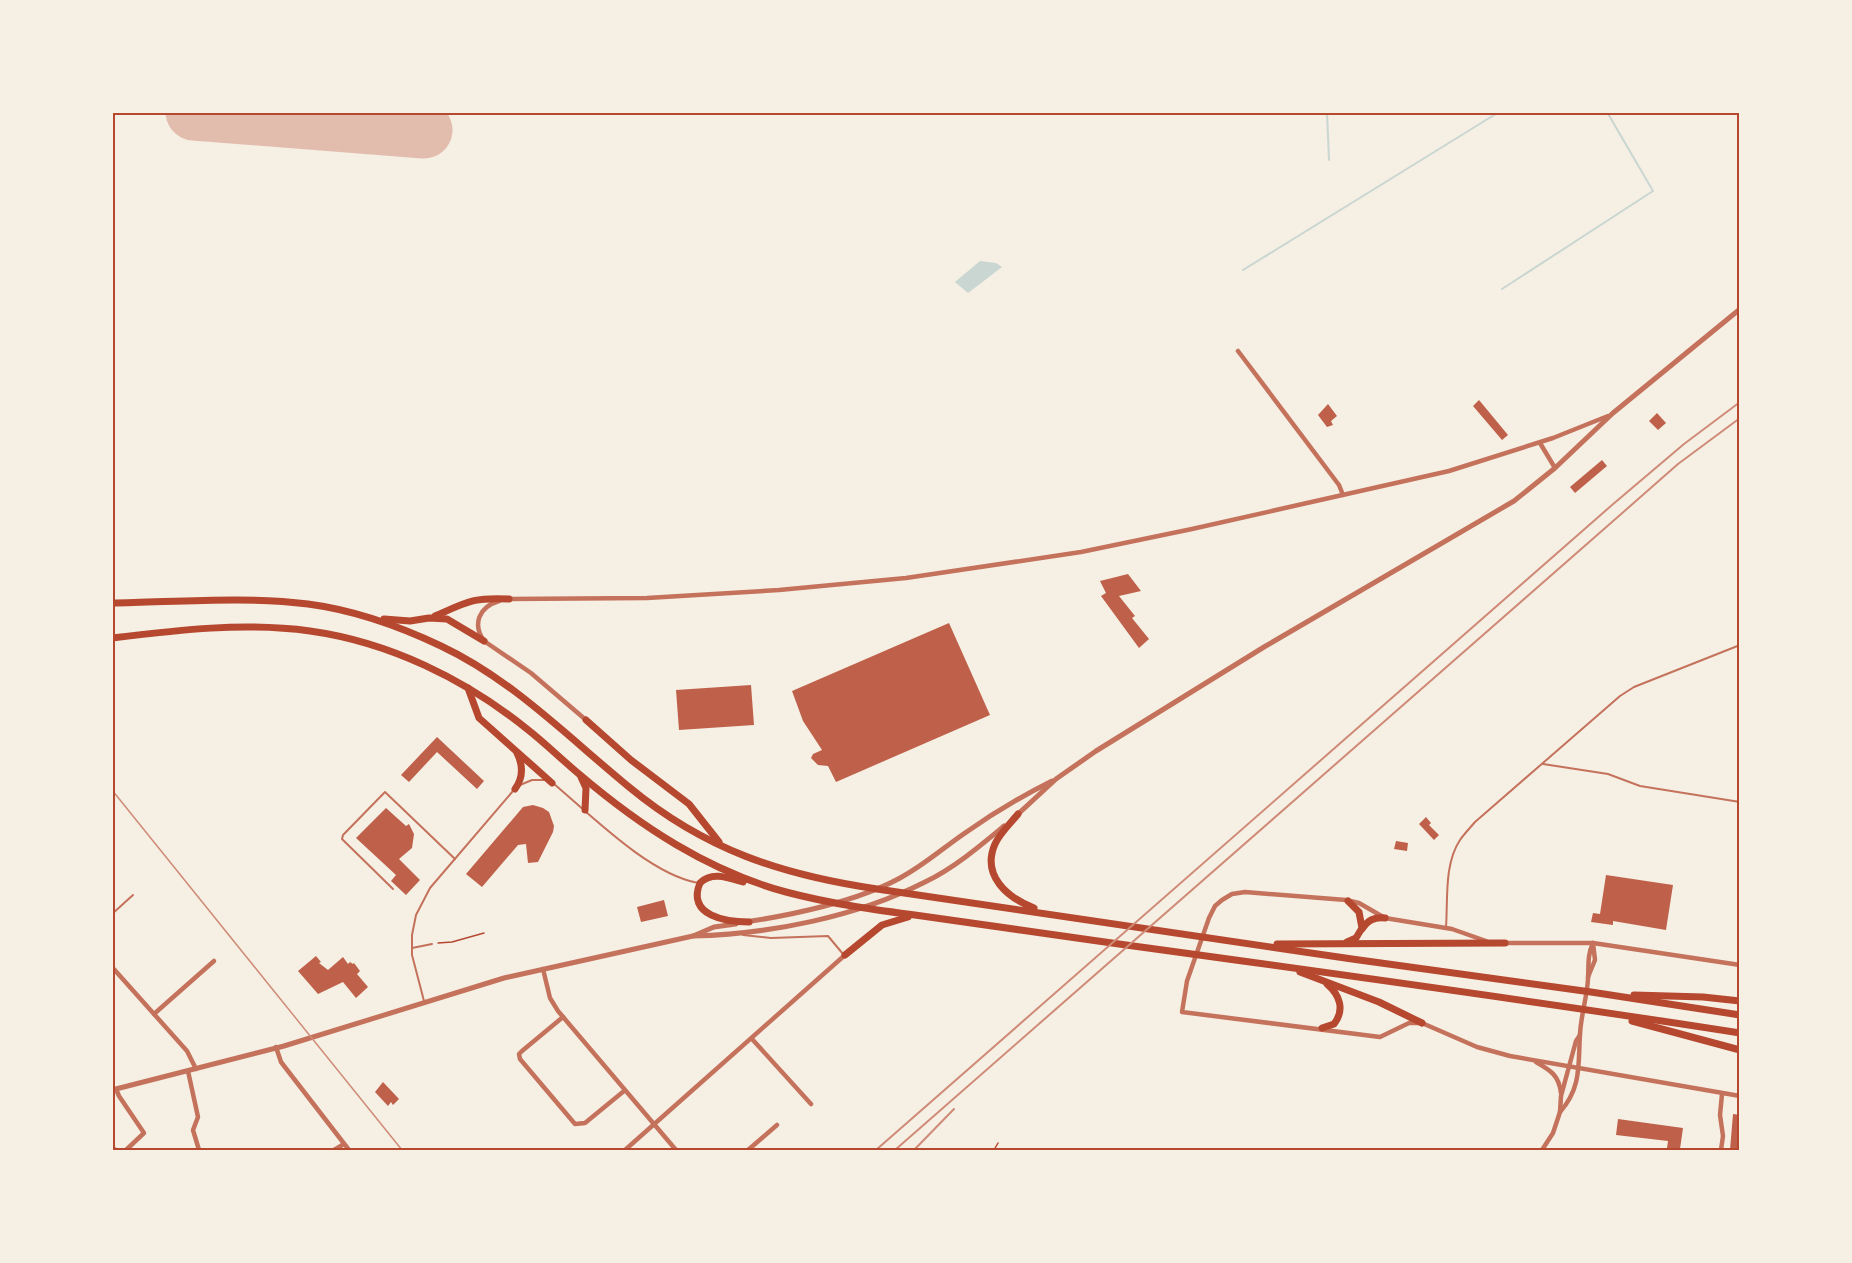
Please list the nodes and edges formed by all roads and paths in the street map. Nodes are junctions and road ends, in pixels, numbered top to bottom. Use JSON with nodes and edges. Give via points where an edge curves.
{"nodes":[{"id":1,"x":1740,"y":309,"type":"edge"},
{"id":2,"x":1238,"y":351,"type":"dead end"},
{"id":3,"x":1613,"y":413,"type":"junction"},
{"id":4,"x":1540,"y":442,"type":"junction"},
{"id":5,"x":1555,"y":468,"type":"junction"},
{"id":6,"x":1343,"y":495,"type":"junction"},
{"id":7,"x":509,"y":598,"type":"junction"},
{"id":8,"x":112,"y":603,"type":"edge"},
{"id":9,"x":429,"y":618,"type":"junction"},
{"id":10,"x":373,"y":619,"type":"junction"},
{"id":11,"x":112,"y":638,"type":"edge"},
{"id":12,"x":484,"y":641,"type":"junction"},
{"id":13,"x":1740,"y":645,"type":"edge"},
{"id":14,"x":468,"y":688,"type":"junction"},
{"id":15,"x":586,"y":720,"type":"joint"},
{"id":16,"x":516,"y":751,"type":"junction"},
{"id":17,"x":1541,"y":764,"type":"junction"},
{"id":18,"x":580,"y":775,"type":"junction"},
{"id":19,"x":1056,"y":779,"type":"junction"},
{"id":20,"x":552,"y":783,"type":"junction"},
{"id":21,"x":515,"y":789,"type":"junction"},
{"id":22,"x":1740,"y":802,"type":"edge"},
{"id":23,"x":585,"y":810,"type":"junction"},
{"id":24,"x":1018,"y":814,"type":"junction"},
{"id":25,"x":728,"y":849,"type":"junction"},
{"id":26,"x":455,"y":859,"type":"junction"},
{"id":27,"x":700,"y":883,"type":"junction"},
{"id":28,"x":393,"y":888,"type":"dead end"},
{"id":29,"x":877,"y":889,"type":"junction"},
{"id":30,"x":782,"y":891,"type":"junction"},
{"id":31,"x":902,"y":893,"type":"junction"},
{"id":32,"x":134,"y":895,"type":"dead end"},
{"id":33,"x":1348,"y":901,"type":"junction"},
{"id":34,"x":833,"y":903,"type":"junction"},
{"id":35,"x":863,"y":908,"type":"junction"},
{"id":36,"x":1048,"y":913,"type":"junction"},
{"id":37,"x":112,"y":914,"type":"edge"},
{"id":38,"x":920,"y":916,"type":"junction"},
{"id":39,"x":1385,"y":918,"type":"junction"},
{"id":40,"x":749,"y":922,"type":"junction"},
{"id":41,"x":1446,"y":927,"type":"junction"},
{"id":42,"x":1362,"y":931,"type":"junction"},
{"id":43,"x":484,"y":933,"type":"dead end"},
{"id":44,"x":738,"y":934,"type":"junction"},
{"id":45,"x":693,"y":936,"type":"junction"},
{"id":46,"x":1505,"y":943,"type":"junction"},
{"id":47,"x":1593,"y":943,"type":"junction"},
{"id":48,"x":432,"y":944,"type":"joint"},
{"id":49,"x":1338,"y":944,"type":"junction"},
{"id":50,"x":1259,"y":945,"type":"junction"},
{"id":51,"x":412,"y":948,"type":"junction"},
{"id":52,"x":845,"y":955,"type":"junction"},
{"id":53,"x":214,"y":961,"type":"dead end"},
{"id":54,"x":1740,"y":965,"type":"edge"},
{"id":55,"x":112,"y":967,"type":"edge"},
{"id":56,"x":1285,"y":967,"type":"junction"},
{"id":57,"x":543,"y":969,"type":"junction"},
{"id":58,"x":1323,"y":980,"type":"junction"},
{"id":59,"x":1591,"y":992,"type":"junction"},
{"id":60,"x":424,"y":1001,"type":"junction"},
{"id":61,"x":1740,"y":1001,"type":"edge"},
{"id":62,"x":1568,"y":1006,"type":"junction"},
{"id":63,"x":154,"y":1014,"type":"junction"},
{"id":64,"x":1740,"y":1015,"type":"edge"},
{"id":65,"x":563,"y":1017,"type":"junction"},
{"id":66,"x":1422,"y":1023,"type":"junction"},
{"id":67,"x":1322,"y":1028,"type":"junction"},
{"id":68,"x":1740,"y":1033,"type":"edge"},
{"id":69,"x":1580,"y":1035,"type":"junction"},
{"id":70,"x":752,"y":1039,"type":"junction"},
{"id":71,"x":276,"y":1047,"type":"junction"},
{"id":72,"x":1740,"y":1050,"type":"edge"},
{"id":73,"x":1531,"y":1059,"type":"junction"},
{"id":74,"x":1569,"y":1066,"type":"junction"},
{"id":75,"x":1579,"y":1068,"type":"junction"},
{"id":76,"x":196,"y":1069,"type":"junction"},
{"id":77,"x":188,"y":1071,"type":"junction"},
{"id":78,"x":114,"y":1090,"type":"edge"},
{"id":79,"x":624,"y":1090,"type":"junction"},
{"id":80,"x":1722,"y":1094,"type":"junction"},
{"id":81,"x":1561,"y":1096,"type":"junction"},
{"id":82,"x":1740,"y":1096,"type":"edge"},
{"id":83,"x":811,"y":1104,"type":"dead end"},
{"id":84,"x":1560,"y":1112,"type":"junction"},
{"id":85,"x":654,"y":1125,"type":"junction"},
{"id":86,"x":777,"y":1125,"type":"dead end"},
{"id":87,"x":998,"y":1143,"type":"dead end"},
{"id":88,"x":344,"y":1144,"type":"junction"},
{"id":89,"x":126,"y":1150,"type":"edge"},
{"id":90,"x":199,"y":1150,"type":"edge"},
{"id":91,"x":334,"y":1150,"type":"edge"},
{"id":92,"x":349,"y":1150,"type":"edge"},
{"id":93,"x":625,"y":1150,"type":"edge"},
{"id":94,"x":676,"y":1150,"type":"edge"},
{"id":95,"x":748,"y":1150,"type":"edge"},
{"id":96,"x":994,"y":1150,"type":"edge"},
{"id":97,"x":1542,"y":1150,"type":"edge"},
{"id":98,"x":1721,"y":1150,"type":"edge"}],
"edges":[{"from":1,"to":3,"type":"street"},
{"from":2,"to":6,"type":"street","via":[[1339,484]]},
{"from":3,"to":4,"type":"street"},
{"from":3,"to":5,"type":"street"},
{"from":4,"to":5,"type":"street"},
{"from":4,"to":6,"type":"street","via":[[1479,463]]},
{"from":5,"to":19,"type":"street","via":[[1502,509],[1264,647]]},
{"from":6,"to":7,"type":"street","via":[[1124,544],[906,578],[657,598]]},
{"from":7,"to":9,"type":"main road","via":[[471,600]]},
{"from":7,"to":12,"type":"street","via":[[482,611],[478,629]]},
{"from":8,"to":10,"type":"main road","via":[[285,602],[333,608]]},
{"from":9,"to":10,"type":"main road"},
{"from":9,"to":12,"type":"main road","via":[[447,619]]},
{"from":10,"to":25,"type":"main road","via":[[442,646],[488,672],[548,716],[652,805]]},
{"from":11,"to":14,"type":"main road","via":[[200,629],[319,632],[365,643]]},
{"from":12,"to":15,"type":"street","via":[[531,673]]},
{"from":13,"to":17,"type":"lane","via":[[1627,691]]},
{"from":14,"to":16,"type":"main road","via":[[479,718]]},
{"from":14,"to":18,"type":"main road","via":[[528,729]]},
{"from":15,"to":25,"type":"main road","via":[[688,804]]},
{"from":16,"to":20,"type":"main road"},
{"from":16,"to":21,"type":"main road","via":[[521,769]]},
{"from":17,"to":22,"type":"lane","via":[[1608,774],[1640,786]]},
{"from":17,"to":41,"type":"lane","via":[[1460,840],[1449,870]]},
{"from":18,"to":23,"type":"main road","via":[[586,788]]},
{"from":18,"to":30,"type":"main road","via":[[680,848],[726,871]]},
{"from":19,"to":24,"type":"street"},
{"from":19,"to":29,"type":"street"},
{"from":20,"to":21,"type":"lane","via":[[532,780]]},
{"from":20,"to":23,"type":"lane"},
{"from":21,"to":26,"type":"lane"},
{"from":23,"to":27,"type":"lane","via":[[646,859]]},
{"from":24,"to":31,"type":"street","via":[[946,870]]},
{"from":24,"to":36,"type":"main road","via":[[994,847],[994,873],[1000,886],[1013,898]]},
{"from":25,"to":29,"type":"main road","via":[[802,875]]},
{"from":26,"to":28,"type":"lane","via":[[387,792],[383,793],[342,839]]},
{"from":26,"to":51,"type":"lane","via":[[422,902],[414,923]]},
{"from":27,"to":30,"type":"main road","via":[[707,877],[720,876]]},
{"from":27,"to":40,"type":"main road","via":[[698,900],[710,914],[722,921]]},
{"from":29,"to":31,"type":"main road"},
{"from":29,"to":34,"type":"street"},
{"from":30,"to":34,"type":"main road"},
{"from":31,"to":35,"type":"street"},
{"from":31,"to":36,"type":"main road"},
{"from":32,"to":37,"type":"lane"},
{"from":33,"to":39,"type":"street"},
{"from":33,"to":42,"type":"main road","via":[[1359,912]]},
{"from":33,"to":67,"type":"street","via":[[1254,892],[1238,893],[1218,903],[1189,976],[1182,1012]]},
{"from":34,"to":35,"type":"main road"},
{"from":34,"to":40,"type":"street"},
{"from":35,"to":38,"type":"main road"},
{"from":35,"to":44,"type":"street"},
{"from":36,"to":50,"type":"main road"},
{"from":38,"to":52,"type":"main road","via":[[884,923]]},
{"from":38,"to":56,"type":"main road"},
{"from":39,"to":41,"type":"street"},
{"from":39,"to":42,"type":"main road","via":[[1371,920]]},
{"from":40,"to":45,"type":"street","via":[[714,927]]},
{"from":41,"to":46,"type":"street","via":[[1485,941]]},
{"from":42,"to":49,"type":"main road","via":[[1353,940]]},
{"from":43,"to":48,"type":"path"},
{"from":44,"to":45,"type":"street"},
{"from":44,"to":52,"type":"lane","via":[[771,938],[828,936]]},
{"from":45,"to":57,"type":"street"},
{"from":46,"to":47,"type":"street"},
{"from":46,"to":49,"type":"main road"},
{"from":47,"to":54,"type":"street"},
{"from":47,"to":69,"type":"street","via":[[1595,960],[1588,978]]},
{"from":48,"to":51,"type":"lane"},
{"from":49,"to":50,"type":"main road"},
{"from":50,"to":59,"type":"main road"},
{"from":51,"to":60,"type":"lane"},
{"from":52,"to":70,"type":"street"},
{"from":53,"to":63,"type":"street"},
{"from":55,"to":63,"type":"street"},
{"from":56,"to":58,"type":"main road"},
{"from":56,"to":62,"type":"main road"},
{"from":57,"to":60,"type":"street"},
{"from":57,"to":65,"type":"street","via":[[550,998]]},
{"from":58,"to":66,"type":"main road"},
{"from":58,"to":67,"type":"main road","via":[[1338,996],[1340,1005],[1337,1020]]},
{"from":59,"to":61,"type":"main road"},
{"from":59,"to":64,"type":"main road"},
{"from":60,"to":71,"type":"street"},
{"from":62,"to":68,"type":"main road"},
{"from":62,"to":72,"type":"main road"},
{"from":63,"to":76,"type":"street","via":[[191,1056]]},
{"from":65,"to":79,"type":"street"},
{"from":65,"to":79,"type":"street","via":[[522,1051],[520,1059],[575,1124],[585,1123]]},
{"from":66,"to":67,"type":"street","via":[[1409,1023],[1380,1037]]},
{"from":66,"to":73,"type":"street","via":[[1477,1047]]},
{"from":69,"to":74,"type":"street"},
{"from":69,"to":75,"type":"street"},
{"from":70,"to":83,"type":"street"},
{"from":70,"to":85,"type":"street"},
{"from":71,"to":76,"type":"street"},
{"from":71,"to":88,"type":"street","via":[[281,1062]]},
{"from":73,"to":74,"type":"street"},
{"from":73,"to":81,"type":"street","via":[[1558,1078]]},
{"from":74,"to":75,"type":"street"},
{"from":74,"to":81,"type":"street"},
{"from":75,"to":80,"type":"street"},
{"from":75,"to":84,"type":"street","via":[[1568,1103]]},
{"from":76,"to":77,"type":"street"},
{"from":77,"to":78,"type":"street"},
{"from":77,"to":90,"type":"street","via":[[198,1117],[193,1131]]},
{"from":78,"to":89,"type":"street","via":[[144,1133]]},
{"from":79,"to":85,"type":"street"},
{"from":80,"to":82,"type":"street"},
{"from":80,"to":98,"type":"street"},
{"from":81,"to":84,"type":"street"},
{"from":84,"to":97,"type":"street","via":[[1554,1133]]},
{"from":85,"to":93,"type":"street"},
{"from":85,"to":94,"type":"street"},
{"from":86,"to":95,"type":"street"},
{"from":87,"to":96,"type":"path"},
{"from":88,"to":91,"type":"street"},
{"from":88,"to":92,"type":"street"}]}
